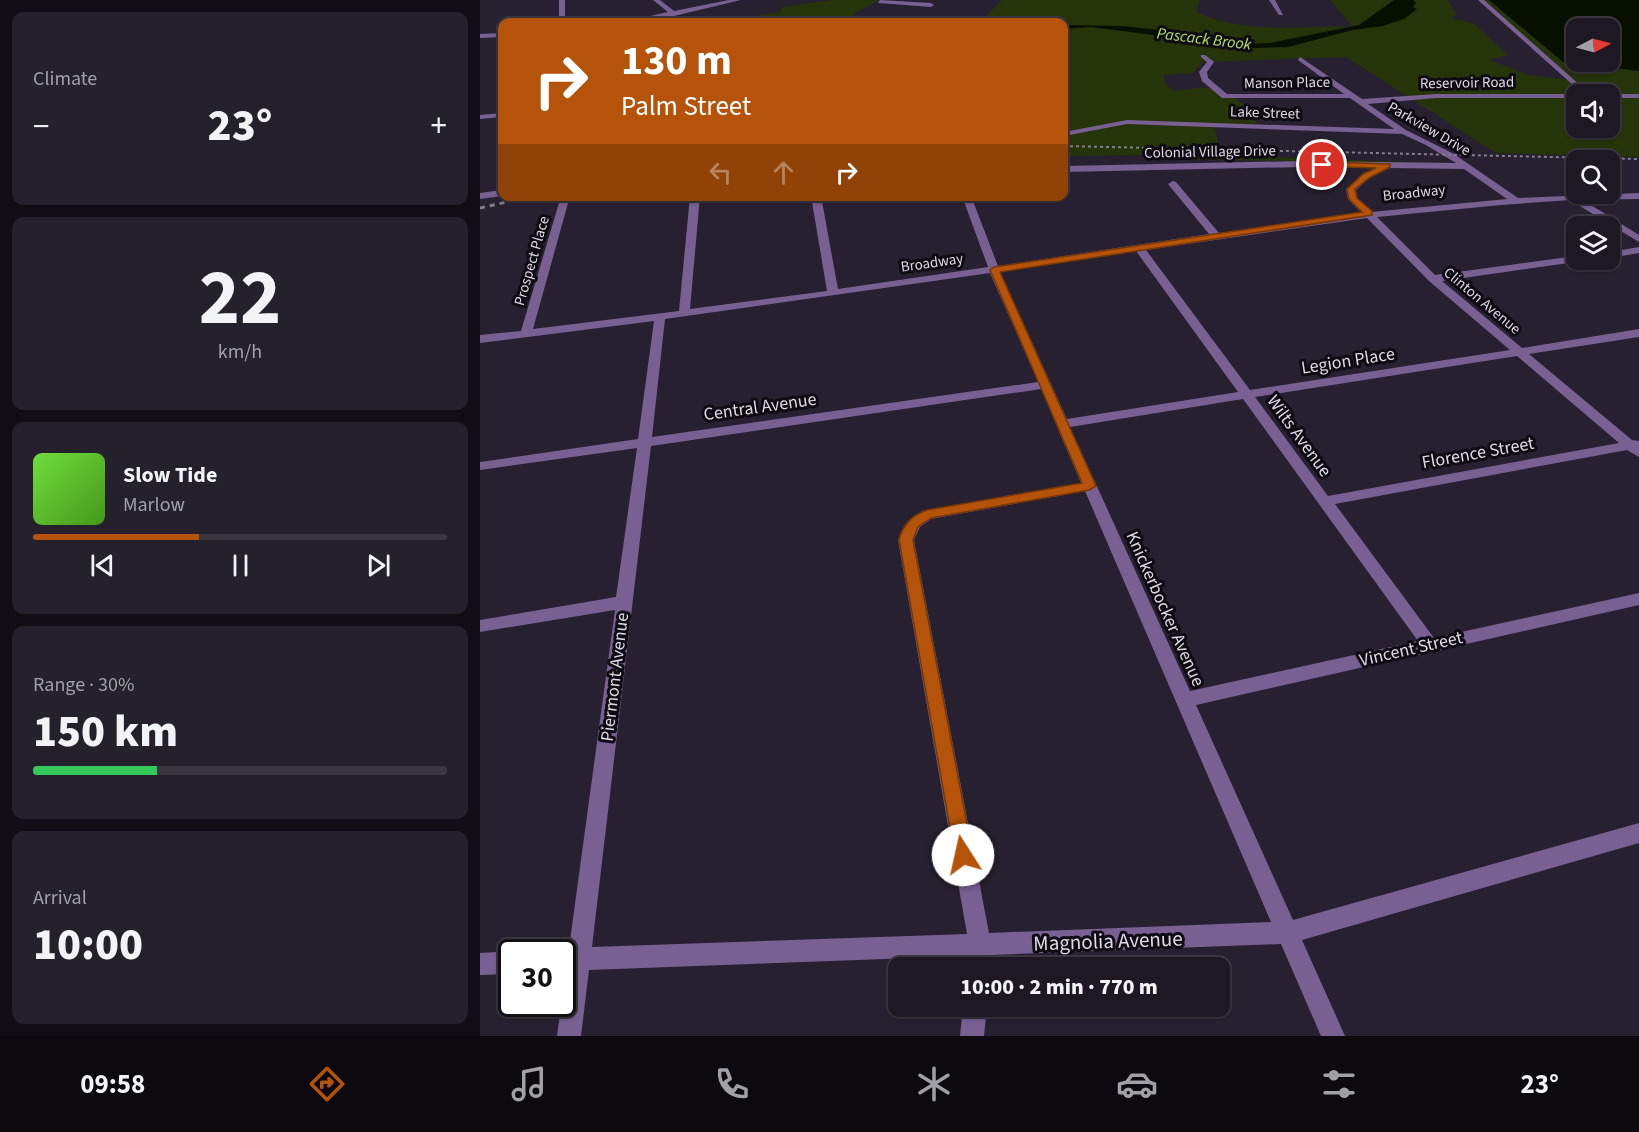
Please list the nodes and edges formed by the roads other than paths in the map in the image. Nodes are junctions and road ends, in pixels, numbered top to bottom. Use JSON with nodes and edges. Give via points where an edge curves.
{"nodes":[{"id":1,"x":562,"y":0,"type":"edge"},
{"id":2,"x":656,"y":0,"type":"edge"},
{"id":3,"x":738,"y":0,"type":"edge"},
{"id":4,"x":938,"y":0,"type":"edge"},
{"id":5,"x":1272,"y":0,"type":"edge"},
{"id":6,"x":1481,"y":0,"type":"edge"},
{"id":7,"x":880,"y":2,"type":"dead end"},
{"id":8,"x":931,"y":5,"type":"junction"},
{"id":9,"x":925,"y":11,"type":"dead end"},
{"id":10,"x":674,"y":14,"type":"junction"},
{"id":11,"x":1281,"y":14,"type":"dead end"},
{"id":12,"x":562,"y":18,"type":"edge"},
{"id":13,"x":650,"y":18,"type":"edge"},
{"id":14,"x":498,"y":35,"type":"edge"},
{"id":15,"x":480,"y":36,"type":"edge"},
{"id":16,"x":1203,"y":56,"type":"dead end"},
{"id":17,"x":1300,"y":59,"type":"dead end"},
{"id":18,"x":1576,"y":84,"type":"edge"},
{"id":19,"x":1349,"y":96,"type":"junction"},
{"id":20,"x":1566,"y":96,"type":"edge"},
{"id":21,"x":1620,"y":96,"type":"edge"},
{"id":22,"x":1639,"y":96,"type":"edge"},
{"id":23,"x":1358,"y":102,"type":"junction"},
{"id":24,"x":498,"y":115,"type":"edge"},
{"id":25,"x":480,"y":117,"type":"edge"},
{"id":26,"x":1403,"y":132,"type":"junction"},
{"id":27,"x":1068,"y":133,"type":"edge"},
{"id":28,"x":1387,"y":166,"type":"junction"},
{"id":29,"x":1465,"y":166,"type":"junction"},
{"id":30,"x":1068,"y":169,"type":"edge"},
{"id":31,"x":1173,"y":184,"type":"dead end"},
{"id":32,"x":498,"y":194,"type":"edge"},
{"id":33,"x":480,"y":196,"type":"edge"},
{"id":34,"x":1620,"y":196,"type":"edge"},
{"id":35,"x":1639,"y":196,"type":"edge"},
{"id":36,"x":1566,"y":197,"type":"edge"},
{"id":37,"x":1515,"y":200,"type":"junction"},
{"id":38,"x":565,"y":201,"type":"edge"},
{"id":39,"x":695,"y":201,"type":"edge"},
{"id":40,"x":817,"y":201,"type":"edge"},
{"id":41,"x":968,"y":201,"type":"edge"},
{"id":42,"x":1582,"y":204,"type":"edge"},
{"id":43,"x":1369,"y":213,"type":"junction"},
{"id":44,"x":1216,"y":236,"type":"junction"},
{"id":45,"x":1639,"y":239,"type":"edge"},
{"id":46,"x":1139,"y":248,"type":"junction"},
{"id":47,"x":1639,"y":250,"type":"edge"},
{"id":48,"x":1620,"y":253,"type":"edge"},
{"id":49,"x":1566,"y":260,"type":"edge"},
{"id":50,"x":994,"y":270,"type":"junction"},
{"id":51,"x":1433,"y":279,"type":"junction"},
{"id":52,"x":833,"y":292,"type":"junction"},
{"id":53,"x":684,"y":314,"type":"junction"},
{"id":54,"x":660,"y":317,"type":"junction"},
{"id":55,"x":526,"y":333,"type":"junction"},
{"id":56,"x":1639,"y":333,"type":"edge"},
{"id":57,"x":480,"y":339,"type":"edge"},
{"id":58,"x":1519,"y":352,"type":"junction"},
{"id":59,"x":1045,"y":384,"type":"junction"},
{"id":60,"x":1247,"y":395,"type":"junction"},
{"id":61,"x":1062,"y":424,"type":"junction"},
{"id":62,"x":642,"y":442,"type":"junction"},
{"id":63,"x":1636,"y":447,"type":"edge"},
{"id":64,"x":480,"y":466,"type":"edge"},
{"id":65,"x":1089,"y":486,"type":"junction"},
{"id":66,"x":1325,"y":501,"type":"junction"},
{"id":67,"x":1639,"y":599,"type":"edge"},
{"id":68,"x":624,"y":602,"type":"junction"},
{"id":69,"x":480,"y":626,"type":"edge"},
{"id":70,"x":1430,"y":645,"type":"junction"},
{"id":71,"x":1183,"y":700,"type":"junction"},
{"id":72,"x":1639,"y":832,"type":"edge"},
{"id":73,"x":1287,"y":933,"type":"junction"},
{"id":74,"x":574,"y":939,"type":"edge"},
{"id":75,"x":979,"y":956,"type":"edge"},
{"id":76,"x":576,"y":960,"type":"edge"},
{"id":77,"x":498,"y":963,"type":"edge"},
{"id":78,"x":480,"y":964,"type":"edge"},
{"id":79,"x":570,"y":1017,"type":"edge"},
{"id":80,"x":974,"y":1017,"type":"edge"},
{"id":81,"x":569,"y":1036,"type":"edge"},
{"id":82,"x":972,"y":1036,"type":"edge"},
{"id":83,"x":1334,"y":1036,"type":"edge"}],
"edges":[{"from":1,"to":12,"type":"street"},
{"from":2,"to":10,"type":"street"},
{"from":3,"to":10,"type":"street"},
{"from":4,"to":8,"type":"street"},
{"from":5,"to":11,"type":"street"},
{"from":6,"to":18,"type":"street"},
{"from":7,"to":8,"type":"street"},
{"from":8,"to":9,"type":"street"},
{"from":10,"to":13,"type":"street"},
{"from":14,"to":15,"type":"street"},
{"from":16,"to":19,"type":"street","name":"Manson Place","via":[[1211,62],[1203,77],[1226,96]]},
{"from":17,"to":19,"type":"street","name":"Parkview Drive"},
{"from":19,"to":23,"type":"street","name":"Parkview Drive"},
{"from":20,"to":23,"type":"street","name":"Reservoir Road","via":[[1454,96]]},
{"from":21,"to":22,"type":"street"},
{"from":23,"to":26,"type":"street","name":"Parkview Drive"},
{"from":24,"to":25,"type":"street"},
{"from":26,"to":27,"type":"street","name":"Lake Street","via":[[1127,122]]},
{"from":26,"to":29,"type":"street","name":"Parkview Drive"},
{"from":28,"to":29,"type":"street","name":"Colonial Village Drive"},
{"from":28,"to":30,"type":"street","name":"Colonial Village Drive"},
{"from":28,"to":43,"type":"street","name":"Clinton Avenue","via":[[1351,189],[1353,199]]},
{"from":29,"to":37,"type":"street","name":"Parkview Drive"},
{"from":31,"to":44,"type":"street"},
{"from":32,"to":33,"type":"street"},
{"from":34,"to":35,"type":"street","name":"Broadway"},
{"from":36,"to":37,"type":"street","name":"Broadway"},
{"from":37,"to":43,"type":"street","name":"Broadway"},
{"from":38,"to":55,"type":"street","name":"Prospect Place"},
{"from":39,"to":53,"type":"street"},
{"from":40,"to":52,"type":"street"},
{"from":41,"to":50,"type":"street","name":"Knickerbocker Avenue"},
{"from":42,"to":45,"type":"street"},
{"from":43,"to":44,"type":"street","name":"Broadway"},
{"from":43,"to":51,"type":"street","name":"Clinton Avenue"},
{"from":44,"to":46,"type":"street","name":"Broadway"},
{"from":46,"to":50,"type":"street","name":"Broadway"},
{"from":46,"to":60,"type":"street","name":"Wilts Avenue"},
{"from":47,"to":48,"type":"street"},
{"from":49,"to":51,"type":"street"},
{"from":50,"to":52,"type":"street","name":"Broadway"},
{"from":50,"to":59,"type":"street","name":"Knickerbocker Avenue"},
{"from":51,"to":58,"type":"street","name":"Clinton Avenue"},
{"from":52,"to":53,"type":"street","name":"Broadway"},
{"from":53,"to":54,"type":"street","name":"Broadway"},
{"from":54,"to":55,"type":"street","name":"Broadway"},
{"from":54,"to":62,"type":"street","name":"Piermont Avenue"},
{"from":55,"to":57,"type":"street","name":"Broadway"},
{"from":56,"to":58,"type":"street","name":"Legion Place"},
{"from":58,"to":60,"type":"street","name":"Legion Place"},
{"from":58,"to":63,"type":"street","name":"Clinton Avenue"},
{"from":59,"to":61,"type":"street","name":"Knickerbocker Avenue"},
{"from":59,"to":62,"type":"street","name":"Central Avenue"},
{"from":60,"to":61,"type":"street","name":"Legion Place"},
{"from":60,"to":66,"type":"street","name":"Wilts Avenue"},
{"from":61,"to":65,"type":"street","name":"Knickerbocker Avenue"},
{"from":62,"to":64,"type":"street","name":"Central Avenue"},
{"from":62,"to":68,"type":"street","name":"Piermont Avenue"},
{"from":63,"to":66,"type":"street","name":"Florence Street"},
{"from":65,"to":71,"type":"street","name":"Knickerbocker Avenue"},
{"from":65,"to":75,"type":"street","via":[[927,514],[914,524],[906,540]]},
{"from":66,"to":70,"type":"street","name":"Wilts Avenue"},
{"from":67,"to":70,"type":"street","name":"Vincent Street"},
{"from":68,"to":69,"type":"street"},
{"from":68,"to":74,"type":"street","name":"Piermont Avenue"},
{"from":70,"to":71,"type":"street","name":"Vincent Street"},
{"from":71,"to":73,"type":"street","name":"Knickerbocker Avenue"},
{"from":72,"to":73,"type":"street","name":"Magnolia Avenue"},
{"from":73,"to":75,"type":"street","name":"Magnolia Avenue"},
{"from":73,"to":83,"type":"street","name":"Knickerbocker Avenue"},
{"from":75,"to":76,"type":"street","name":"Magnolia Avenue"},
{"from":77,"to":78,"type":"street"},
{"from":79,"to":81,"type":"street","name":"Piermont Avenue"},
{"from":80,"to":82,"type":"street"}]}
